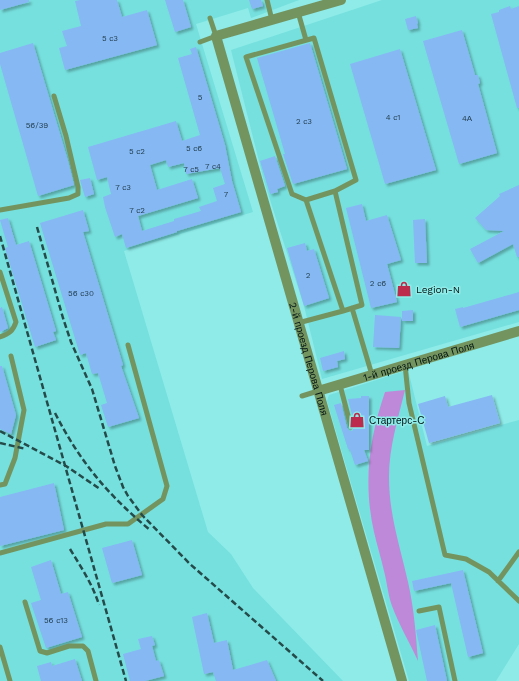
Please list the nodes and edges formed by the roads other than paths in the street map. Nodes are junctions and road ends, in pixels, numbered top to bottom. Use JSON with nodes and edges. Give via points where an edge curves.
{"nodes":[{"id":1,"x":267,"y":0,"type":"edge"},
{"id":2,"x":341,"y":0,"type":"edge"},
{"id":3,"x":318,"y":3,"type":"edge"},
{"id":4,"x":298,"y":12,"type":"junction"},
{"id":5,"x":210,"y":18,"type":"dead end"},
{"id":6,"x":272,"y":20,"type":"junction"},
{"id":7,"x":216,"y":36,"type":"junction"},
{"id":8,"x":306,"y":40,"type":"junction"},
{"id":9,"x":200,"y":42,"type":"dead end"},
{"id":10,"x":54,"y":96,"type":"dead end"},
{"id":11,"x":335,"y":191,"type":"junction"},
{"id":12,"x":306,"y":200,"type":"junction"},
{"id":13,"x":0,"y":210,"type":"edge"},
{"id":14,"x":0,"y":272,"type":"edge"},
{"id":15,"x":352,"y":308,"type":"junction"},
{"id":16,"x":343,"y":311,"type":"junction"},
{"id":17,"x":298,"y":323,"type":"junction"},
{"id":18,"x":519,"y":331,"type":"edge"},
{"id":19,"x":0,"y":337,"type":"edge"},
{"id":20,"x":128,"y":345,"type":"dead end"},
{"id":21,"x":10,"y":356,"type":"dead end"},
{"id":22,"x":405,"y":365,"type":"junction"},
{"id":23,"x":372,"y":375,"type":"junction"},
{"id":24,"x":340,"y":385,"type":"junction"},
{"id":25,"x":318,"y":391,"type":"junction"},
{"id":26,"x":302,"y":396,"type":"dead end"},
{"id":27,"x":351,"y":427,"type":"dead end"},
{"id":28,"x":0,"y":485,"type":"edge"},
{"id":29,"x":519,"y":552,"type":"edge"},
{"id":30,"x":0,"y":553,"type":"edge"},
{"id":31,"x":498,"y":581,"type":"junction"},
{"id":32,"x":519,"y":601,"type":"edge"},
{"id":33,"x":25,"y":602,"type":"dead end"},
{"id":34,"x":419,"y":611,"type":"dead end"},
{"id":35,"x":0,"y":648,"type":"edge"},
{"id":36,"x":10,"y":681,"type":"edge"},
{"id":37,"x":96,"y":681,"type":"edge"},
{"id":38,"x":402,"y":681,"type":"edge"},
{"id":39,"x":455,"y":681,"type":"edge"}],
"edges":[{"from":1,"to":6,"type":"lane"},
{"from":2,"to":3,"type":"street"},
{"from":3,"to":4,"type":"street"},
{"from":4,"to":6,"type":"street"},
{"from":4,"to":8,"type":"lane"},
{"from":5,"to":7,"type":"lane"},
{"from":6,"to":7,"type":"street"},
{"from":7,"to":9,"type":"lane"},
{"from":7,"to":17,"type":"street","name":"2-й проезд Перова Поля"},
{"from":8,"to":11,"type":"lane","via":[[314,38],[356,180]]},
{"from":8,"to":12,"type":"lane","via":[[246,57],[292,194]]},
{"from":10,"to":13,"type":"lane","via":[[66,136],[78,194],[64,199]]},
{"from":11,"to":12,"type":"lane"},
{"from":11,"to":15,"type":"lane","via":[[362,305]]},
{"from":12,"to":16,"type":"lane"},
{"from":14,"to":19,"type":"lane","via":[[16,322],[13,330]]},
{"from":15,"to":16,"type":"lane"},
{"from":15,"to":23,"type":"lane"},
{"from":16,"to":17,"type":"lane"},
{"from":17,"to":25,"type":"street","name":"2-й проезд Перова Поля"},
{"from":18,"to":22,"type":"street","name":"1-й проезд Перова Поля"},
{"from":20,"to":30,"type":"lane","via":[[167,486],[163,499],[128,524],[106,524]]},
{"from":21,"to":28,"type":"lane","via":[[24,410],[15,458],[5,484]]},
{"from":22,"to":23,"type":"street","name":"1-й проезд Перова Поля"},
{"from":22,"to":31,"type":"lane","via":[[409,403],[445,555],[466,559],[489,572]]},
{"from":23,"to":24,"type":"street","name":"1-й проезд Перова Поля"},
{"from":24,"to":25,"type":"street","name":"1-й проезд Перова Поля"},
{"from":24,"to":27,"type":"lane"},
{"from":25,"to":26,"type":"lane"},
{"from":25,"to":38,"type":"street","name":"2-й проезд Перова Поля"},
{"from":29,"to":31,"type":"lane"},
{"from":31,"to":32,"type":"lane"},
{"from":33,"to":37,"type":"lane","via":[[40,650],[47,653],[68,646],[83,646],[88,651]]},
{"from":34,"to":39,"type":"lane","via":[[439,607]]},
{"from":35,"to":36,"type":"lane"}]}
